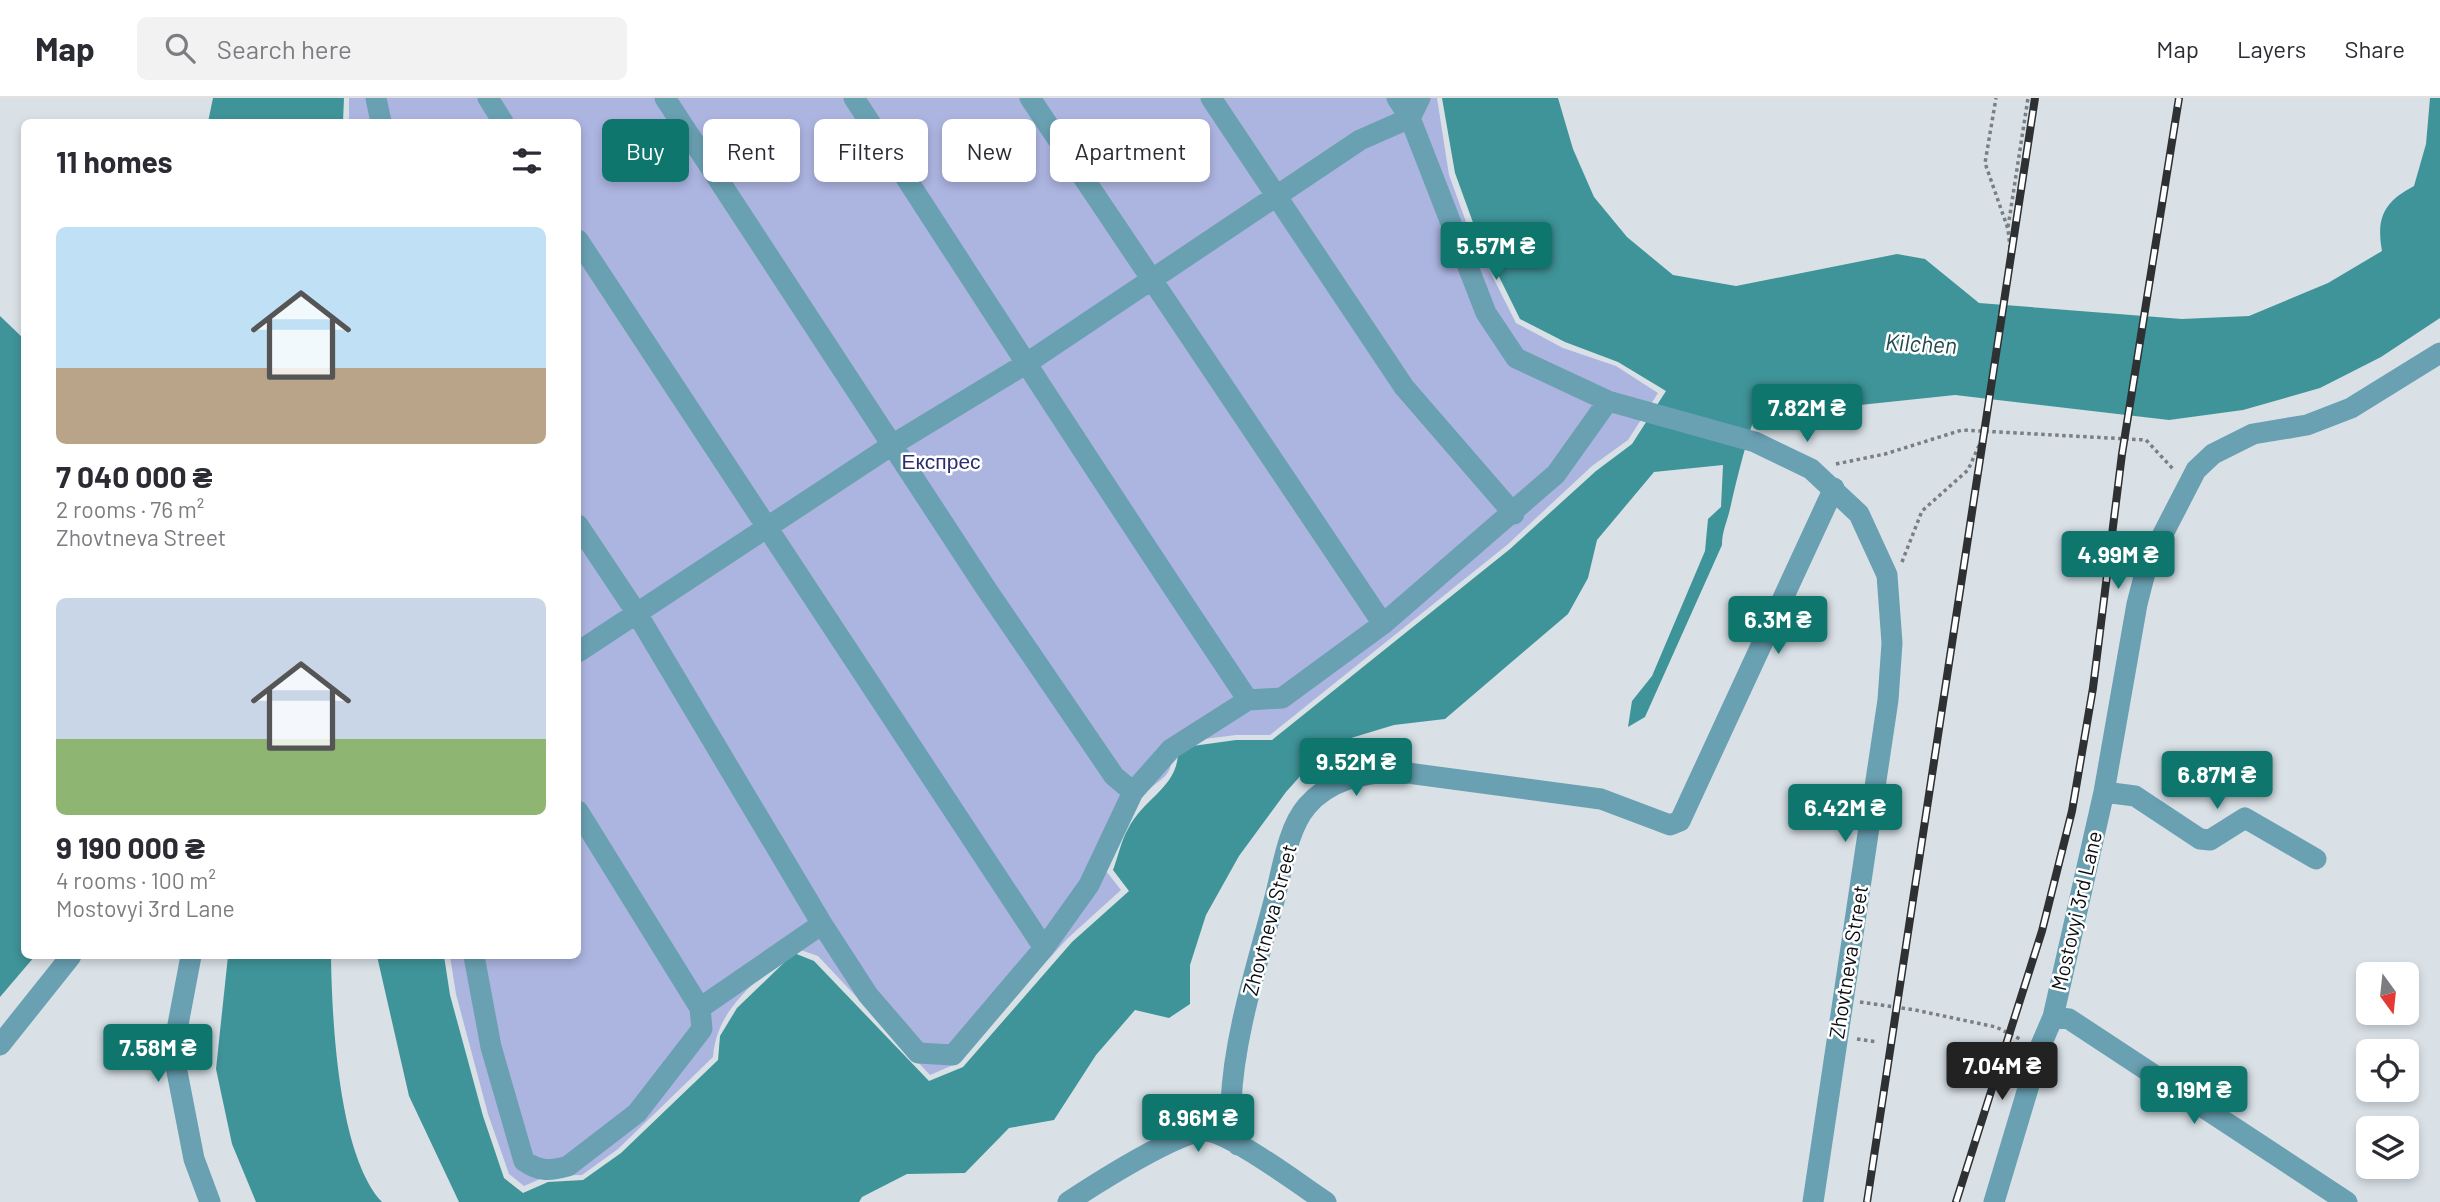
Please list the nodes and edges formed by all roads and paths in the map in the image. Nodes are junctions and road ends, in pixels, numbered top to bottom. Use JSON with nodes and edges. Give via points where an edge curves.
{"nodes":[{"id":1,"x":376,"y":98,"type":"edge"},
{"id":2,"x":488,"y":98,"type":"edge"},
{"id":3,"x":665,"y":98,"type":"edge"},
{"id":4,"x":854,"y":98,"type":"edge"},
{"id":5,"x":1030,"y":98,"type":"edge"},
{"id":6,"x":1211,"y":98,"type":"edge"},
{"id":7,"x":1397,"y":98,"type":"edge"},
{"id":8,"x":1420,"y":98,"type":"edge"},
{"id":9,"x":1996,"y":98,"type":"edge"},
{"id":10,"x":2028,"y":98,"type":"edge"},
{"id":11,"x":1410,"y":118,"type":"junction"},
{"id":12,"x":380,"y":119,"type":"edge"},
{"id":13,"x":501,"y":119,"type":"edge"},
{"id":14,"x":1278,"y":194,"type":"junction"},
{"id":15,"x":2008,"y":229,"type":"junction"},
{"id":16,"x":581,"y":245,"type":"edge"},
{"id":17,"x":1150,"y":279,"type":"junction"},
{"id":18,"x":2440,"y":354,"type":"edge"},
{"id":19,"x":1027,"y":363,"type":"junction"},
{"id":20,"x":1618,"y":405,"type":"junction"},
{"id":21,"x":892,"y":445,"type":"junction"},
{"id":22,"x":1811,"y":470,"type":"junction"},
{"id":23,"x":1833,"y":488,"type":"junction"},
{"id":24,"x":2186,"y":489,"type":"junction"},
{"id":25,"x":1514,"y":514,"type":"junction"},
{"id":26,"x":767,"y":528,"type":"junction"},
{"id":27,"x":581,"y":530,"type":"edge"},
{"id":28,"x":1888,"y":584,"type":"junction"},
{"id":29,"x":636,"y":612,"type":"junction"},
{"id":30,"x":1384,"y":624,"type":"junction"},
{"id":31,"x":581,"y":650,"type":"edge"},
{"id":32,"x":1248,"y":700,"type":"junction"},
{"id":33,"x":1133,"y":792,"type":"junction"},
{"id":34,"x":2104,"y":792,"type":"junction"},
{"id":35,"x":581,"y":816,"type":"edge"},
{"id":36,"x":2316,"y":859,"type":"dead end"},
{"id":37,"x":822,"y":924,"type":"junction"},
{"id":38,"x":1044,"y":948,"type":"junction"},
{"id":39,"x":69,"y":959,"type":"edge"},
{"id":40,"x":190,"y":959,"type":"edge"},
{"id":41,"x":475,"y":959,"type":"edge"},
{"id":42,"x":1843,"y":1001,"type":"junction"},
{"id":43,"x":701,"y":1008,"type":"junction"},
{"id":44,"x":2053,"y":1017,"type":"junction"},
{"id":45,"x":1856,"y":1039,"type":"dead end"},
{"id":46,"x":1877,"y":1042,"type":"dead end"},
{"id":47,"x":0,"y":1045,"type":"edge"},
{"id":48,"x":2041,"y":1045,"type":"junction"},
{"id":49,"x":1238,"y":1145,"type":"junction"},
{"id":50,"x":210,"y":1202,"type":"edge"},
{"id":51,"x":1068,"y":1202,"type":"edge"},
{"id":52,"x":1326,"y":1202,"type":"edge"},
{"id":53,"x":1813,"y":1202,"type":"edge"},
{"id":54,"x":1994,"y":1202,"type":"edge"},
{"id":55,"x":2347,"y":1202,"type":"edge"}],
"edges":[{"from":1,"to":12,"type":"street"},
{"from":2,"to":13,"type":"street"},
{"from":3,"to":21,"type":"street"},
{"from":4,"to":19,"type":"street"},
{"from":5,"to":17,"type":"street"},
{"from":6,"to":14,"type":"street"},
{"from":7,"to":11,"type":"street","name":"Zhovtneva Street"},
{"from":8,"to":11,"type":"street"},
{"from":9,"to":15,"type":"path","via":[[1985,163]]},
{"from":10,"to":15,"type":"path"},
{"from":11,"to":14,"type":"street","via":[[1360,140]]},
{"from":11,"to":20,"type":"street","name":"Zhovtneva Street","via":[[1486,313],[1516,358]]},
{"from":14,"to":17,"type":"street"},
{"from":14,"to":25,"type":"street","via":[[1404,387]]},
{"from":15,"to":28,"type":"path","via":[[2011,257],[1982,441],[1968,470],[1922,511],[1905,557]]},
{"from":16,"to":26,"type":"street"},
{"from":17,"to":19,"type":"street"},
{"from":17,"to":30,"type":"street"},
{"from":18,"to":24,"type":"street","name":"Mostovyi 3rd Lane","via":[[2351,408],[2307,425],[2253,434],[2213,454],[2196,470]]},
{"from":19,"to":21,"type":"street"},
{"from":19,"to":32,"type":"street","via":[[1060,420]]},
{"from":20,"to":22,"type":"street","name":"Zhovtneva Street","via":[[1755,442]]},
{"from":20,"to":25,"type":"street"},
{"from":21,"to":26,"type":"street"},
{"from":21,"to":33,"type":"street","via":[[1114,776]]},
{"from":22,"to":23,"type":"street","name":"Zhovtneva Street"},
{"from":22,"to":24,"type":"path","via":[[1962,430],[2146,440],[2168,461]]},
{"from":23,"to":28,"type":"street","name":"Zhovtneva Street","via":[[1860,514]]},
{"from":23,"to":49,"type":"street","name":"Zhovtneva Street","via":[[1680,821],[1670,825],[1601,799],[1393,771],[1340,781],[1306,806],[1295,826],[1244,1017],[1231,1102]]},
{"from":24,"to":34,"type":"street","name":"Mostovyi 3rd Lane","via":[[2147,565]]},
{"from":25,"to":30,"type":"street"},
{"from":26,"to":29,"type":"street"},
{"from":26,"to":38,"type":"street"},
{"from":27,"to":29,"type":"street"},
{"from":28,"to":42,"type":"street","name":"Zhovtneva Street","via":[[1892,643],[1888,700]]},
{"from":29,"to":31,"type":"street"},
{"from":29,"to":37,"type":"street"},
{"from":30,"to":32,"type":"street","via":[[1282,698]]},
{"from":32,"to":33,"type":"street","via":[[1171,749]]},
{"from":33,"to":38,"type":"street","via":[[1089,885]]},
{"from":34,"to":36,"type":"street","via":[[2135,796],[2200,839],[2210,840],[2245,818]]},
{"from":34,"to":44,"type":"street","name":"Mostovyi 3rd Lane"},
{"from":35,"to":43,"type":"street"},
{"from":37,"to":38,"type":"street","via":[[868,995],[918,1053],[953,1055]]},
{"from":37,"to":43,"type":"street"},
{"from":39,"to":47,"type":"street"},
{"from":40,"to":50,"type":"street","via":[[173,1051],[194,1159]]},
{"from":41,"to":43,"type":"street","via":[[492,1047],[524,1161],[538,1170],[568,1166],[636,1113],[702,1029]]},
{"from":42,"to":48,"type":"path","via":[[1996,1027]]},
{"from":42,"to":53,"type":"street","name":"Zhovtneva Street"},
{"from":44,"to":48,"type":"street"},
{"from":44,"to":55,"type":"street","name":"Mostovyi 3rd Lane","via":[[2069,1019]]},
{"from":45,"to":46,"type":"path"},
{"from":48,"to":54,"type":"street"},
{"from":49,"to":51,"type":"street","via":[[1206,1131],[1193,1134],[1141,1157]]},
{"from":49,"to":52,"type":"street"}]}
